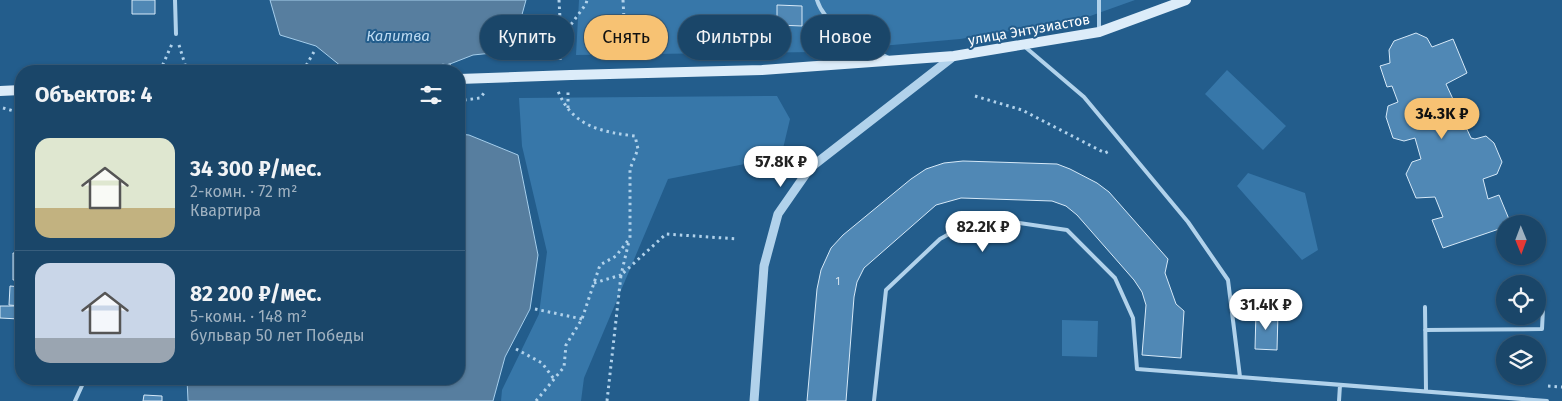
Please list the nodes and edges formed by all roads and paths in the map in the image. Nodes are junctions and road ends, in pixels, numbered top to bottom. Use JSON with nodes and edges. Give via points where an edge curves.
{"nodes":[{"id":1,"x":175,"y":0,"type":"edge"},
{"id":2,"x":559,"y":0,"type":"edge"},
{"id":3,"x":586,"y":0,"type":"edge"},
{"id":4,"x":623,"y":0,"type":"edge"},
{"id":5,"x":817,"y":0,"type":"edge"},
{"id":6,"x":1099,"y":0,"type":"edge"},
{"id":7,"x":1186,"y":0,"type":"edge"},
{"id":8,"x":560,"y":15,"type":"edge"},
{"id":9,"x":624,"y":15,"type":"edge"},
{"id":10,"x":574,"y":20,"type":"edge"},
{"id":11,"x":1099,"y":32,"type":"junction"},
{"id":12,"x":176,"y":34,"type":"junction"},
{"id":13,"x":1022,"y":44,"type":"junction"},
{"id":14,"x":315,"y":50,"type":"dead end"},
{"id":15,"x":954,"y":56,"type":"junction"},
{"id":16,"x":559,"y":60,"type":"edge"},
{"id":17,"x":893,"y":60,"type":"junction"},
{"id":18,"x":567,"y":61,"type":"dead end"},
{"id":19,"x":163,"y":65,"type":"edge"},
{"id":20,"x":185,"y":65,"type":"edge"},
{"id":21,"x":306,"y":65,"type":"edge"},
{"id":22,"x":465,"y":79,"type":"edge"},
{"id":23,"x":559,"y":83,"type":"dead end"},
{"id":24,"x":568,"y":89,"type":"dead end"},
{"id":25,"x":15,"y":90,"type":"edge"},
{"id":26,"x":0,"y":91,"type":"edge"},
{"id":27,"x":975,"y":96,"type":"dead end"},
{"id":28,"x":0,"y":107,"type":"edge"},
{"id":29,"x":568,"y":109,"type":"junction"},
{"id":30,"x":15,"y":112,"type":"edge"},
{"id":31,"x":1123,"y":143,"type":"junction"},
{"id":32,"x":630,"y":238,"type":"junction"},
{"id":33,"x":738,"y":240,"type":"dead end"},
{"id":34,"x":621,"y":275,"type":"junction"},
{"id":35,"x":594,"y":283,"type":"junction"},
{"id":36,"x":1425,"y":307,"type":"dead end"},
{"id":37,"x":535,"y":309,"type":"dead end"},
{"id":38,"x":582,"y":320,"type":"junction"},
{"id":39,"x":1542,"y":325,"type":"edge"},
{"id":40,"x":1425,"y":330,"type":"junction"},
{"id":41,"x":516,"y":349,"type":"dead end"},
{"id":42,"x":1240,"y":378,"type":"junction"},
{"id":43,"x":554,"y":379,"type":"junction"},
{"id":44,"x":82,"y":385,"type":"edge"},
{"id":45,"x":1340,"y":385,"type":"junction"},
{"id":46,"x":1426,"y":392,"type":"junction"},
{"id":47,"x":75,"y":401,"type":"edge"},
{"id":48,"x":536,"y":401,"type":"edge"},
{"id":49,"x":607,"y":401,"type":"edge"},
{"id":50,"x":754,"y":401,"type":"edge"},
{"id":51,"x":874,"y":401,"type":"edge"},
{"id":52,"x":1339,"y":401,"type":"edge"},
{"id":53,"x":1547,"y":401,"type":"edge"}],
"edges":[{"from":1,"to":12,"type":"lane"},
{"from":2,"to":8,"type":"path"},
{"from":3,"to":10,"type":"path"},
{"from":4,"to":9,"type":"path"},
{"from":5,"to":17,"type":"lane","via":[[819,7],[839,28],[859,44]]},
{"from":6,"to":11,"type":"lane"},
{"from":7,"to":11,"type":"main road","name":"улица Энтузиастов"},
{"from":11,"to":13,"type":"main road","name":"улица Энтузиастов"},
{"from":12,"to":19,"type":"path"},
{"from":12,"to":20,"type":"path"},
{"from":13,"to":15,"type":"main road","name":"улица Энтузиастов"},
{"from":13,"to":31,"type":"lane","via":[[1084,96]]},
{"from":14,"to":21,"type":"path"},
{"from":15,"to":17,"type":"main road","name":"улица Энтузиастов"},
{"from":15,"to":50,"type":"street","via":[[810,168],[778,214],[764,266]]},
{"from":16,"to":18,"type":"path","via":[[559,63]]},
{"from":17,"to":22,"type":"main road","name":"улица Энтузиастов","bridge":true,"via":[[762,70]]},
{"from":23,"to":29,"type":"path","via":[[558,92]]},
{"from":24,"to":29,"type":"path"},
{"from":25,"to":26,"type":"main road"},
{"from":27,"to":31,"type":"path","via":[[1022,110],[1105,153]]},
{"from":28,"to":30,"type":"path"},
{"from":29,"to":32,"type":"path","via":[[591,128],[635,136],[638,149],[630,168]]},
{"from":31,"to":42,"type":"lane","via":[[1188,222],[1228,280]]},
{"from":32,"to":34,"type":"path"},
{"from":32,"to":35,"type":"path","via":[[616,256],[600,265]]},
{"from":33,"to":34,"type":"path","via":[[666,234]]},
{"from":34,"to":35,"type":"path"},
{"from":34,"to":49,"type":"path"},
{"from":35,"to":38,"type":"path"},
{"from":36,"to":40,"type":"lane"},
{"from":37,"to":38,"type":"path"},
{"from":38,"to":43,"type":"path","via":[[566,345],[564,367]]},
{"from":39,"to":40,"type":"lane","via":[[1542,329]]},
{"from":40,"to":46,"type":"lane"},
{"from":41,"to":43,"type":"path","via":[[542,363]]},
{"from":42,"to":45,"type":"lane"},
{"from":42,"to":51,"type":"lane","via":[[1137,369],[1133,318],[1115,278],[1067,230],[1005,220],[967,224],[940,239],[886,290]]},
{"from":43,"to":48,"type":"path"},
{"from":44,"to":47,"type":"lane"},
{"from":45,"to":46,"type":"lane"},
{"from":45,"to":52,"type":"lane"},
{"from":46,"to":53,"type":"lane"}]}
